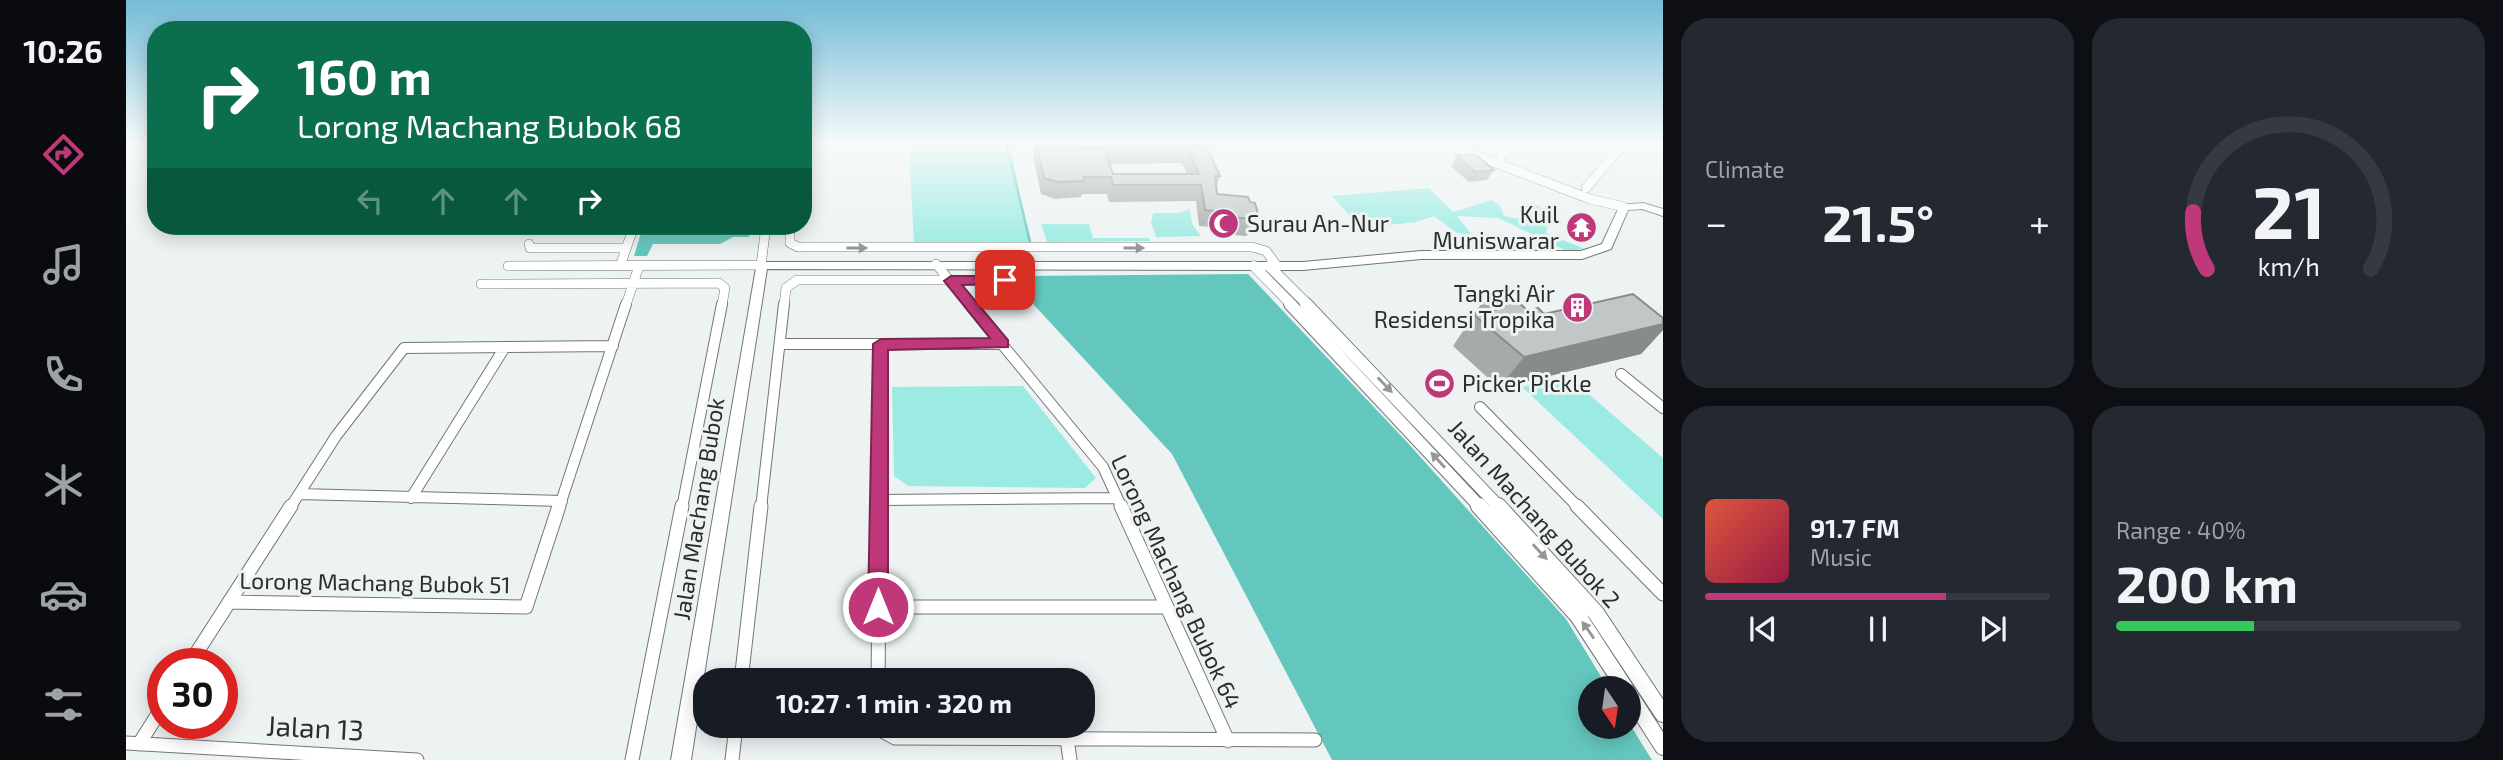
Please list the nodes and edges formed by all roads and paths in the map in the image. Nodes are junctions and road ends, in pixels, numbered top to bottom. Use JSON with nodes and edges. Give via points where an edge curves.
{"nodes":[{"id":1,"x":1535,"y":177,"type":"edge"},
{"id":2,"x":1595,"y":177,"type":"edge"},
{"id":3,"x":1586,"y":188,"type":"dead end"},
{"id":4,"x":1624,"y":207,"type":"junction"},
{"id":5,"x":1663,"y":213,"type":"edge"},
{"id":6,"x":631,"y":235,"type":"edge"},
{"id":7,"x":765,"y":235,"type":"edge"},
{"id":8,"x":790,"y":235,"type":"edge"},
{"id":9,"x":529,"y":244,"type":"dead end"},
{"id":10,"x":626,"y":248,"type":"junction"},
{"id":11,"x":990,"y":248,"type":"junction"},
{"id":12,"x":1088,"y":248,"type":"junction"},
{"id":13,"x":936,"y":264,"type":"junction"},
{"id":14,"x":992,"y":264,"type":"junction"},
{"id":15,"x":1091,"y":264,"type":"junction"},
{"id":16,"x":761,"y":265,"type":"junction"},
{"id":17,"x":620,"y":266,"type":"junction"},
{"id":18,"x":639,"y":266,"type":"junction"},
{"id":19,"x":1254,"y":266,"type":"junction"},
{"id":20,"x":1273,"y":266,"type":"junction"},
{"id":21,"x":508,"y":267,"type":"dead end"},
{"id":22,"x":1005,"y":280,"type":"dead end"},
{"id":23,"x":951,"y":281,"type":"junction"},
{"id":24,"x":634,"y":283,"type":"junction"},
{"id":25,"x":481,"y":284,"type":"dead end"},
{"id":26,"x":1317,"y":324,"type":"junction"},
{"id":27,"x":780,"y":344,"type":"junction"},
{"id":28,"x":881,"y":344,"type":"junction"},
{"id":29,"x":1003,"y":344,"type":"junction"},
{"id":30,"x":505,"y":346,"type":"junction"},
{"id":31,"x":613,"y":346,"type":"junction"},
{"id":32,"x":1621,"y":374,"type":"dead end"},
{"id":33,"x":1480,"y":407,"type":"dead end"},
{"id":34,"x":1663,"y":408,"type":"edge"},
{"id":35,"x":299,"y":494,"type":"junction"},
{"id":36,"x":411,"y":498,"type":"junction"},
{"id":37,"x":1117,"y":498,"type":"junction"},
{"id":38,"x":562,"y":500,"type":"junction"},
{"id":39,"x":879,"y":500,"type":"junction"},
{"id":40,"x":1663,"y":594,"type":"edge"},
{"id":41,"x":229,"y":602,"type":"junction"},
{"id":42,"x":878,"y":607,"type":"junction"},
{"id":43,"x":1167,"y":607,"type":"junction"},
{"id":44,"x":200,"y":648,"type":"edge"},
{"id":45,"x":743,"y":668,"type":"edge"},
{"id":46,"x":877,"y":668,"type":"edge"},
{"id":47,"x":1617,"y":676,"type":"edge"},
{"id":48,"x":1642,"y":714,"type":"edge"},
{"id":49,"x":1663,"y":714,"type":"edge"},
{"id":50,"x":147,"y":725,"type":"edge"},
{"id":51,"x":735,"y":738,"type":"edge"},
{"id":52,"x":895,"y":738,"type":"edge"},
{"id":53,"x":1067,"y":739,"type":"junction"},
{"id":54,"x":1315,"y":740,"type":"dead end"},
{"id":55,"x":1228,"y":741,"type":"junction"},
{"id":56,"x":132,"y":743,"type":"edge"},
{"id":57,"x":1663,"y":747,"type":"edge"},
{"id":58,"x":236,"y":755,"type":"edge"},
{"id":59,"x":417,"y":760,"type":"edge"},
{"id":60,"x":632,"y":760,"type":"edge"},
{"id":61,"x":681,"y":760,"type":"edge"},
{"id":62,"x":732,"y":760,"type":"edge"},
{"id":63,"x":1070,"y":760,"type":"edge"}],
"edges":[{"from":1,"to":4,"type":"street"},
{"from":2,"to":3,"type":"street"},
{"from":4,"to":5,"type":"main road","via":[[1643,206]]},
{"from":4,"to":20,"type":"main road","via":[[1611,241],[1592,254],[1422,255]]},
{"from":6,"to":10,"type":"street"},
{"from":7,"to":16,"type":"street"},
{"from":8,"to":11,"type":"street","one_way":true,"via":[[790,243],[798,247]]},
{"from":9,"to":10,"type":"street","via":[[530,248]]},
{"from":10,"to":17,"type":"street"},
{"from":11,"to":12,"type":"street"},
{"from":11,"to":14,"type":"street"},
{"from":12,"to":15,"type":"street"},
{"from":12,"to":20,"type":"street","one_way":true,"via":[[1252,247],[1266,251]]},
{"from":13,"to":14,"type":"main road"},
{"from":13,"to":16,"type":"main road"},
{"from":13,"to":23,"type":"street","name":"Lorong Machang Bubok 64"},
{"from":14,"to":15,"type":"main road"},
{"from":15,"to":19,"type":"main road"},
{"from":16,"to":18,"type":"street"},
{"from":16,"to":61,"type":"main road","name":"Jalan Machang Bubok"},
{"from":17,"to":18,"type":"street"},
{"from":17,"to":21,"type":"street"},
{"from":18,"to":24,"type":"street","name":"Lorong Machang Bubok 51"},
{"from":19,"to":20,"type":"main road"},
{"from":19,"to":26,"type":"street","name":"Jalan Machang Bubok 2"},
{"from":20,"to":26,"type":"street","name":"Jalan Machang Bubok 2"},
{"from":22,"to":23,"type":"street"},
{"from":23,"to":27,"type":"street","via":[[792,282],[786,288]]},
{"from":23,"to":29,"type":"street","name":"Lorong Machang Bubok 64"},
{"from":24,"to":25,"type":"street"},
{"from":24,"to":31,"type":"street","name":"Lorong Machang Bubok 51"},
{"from":24,"to":60,"type":"street","via":[[719,283],[725,288]]},
{"from":47,"to":26,"type":"street","name":"Jalan Machang Bubok 2","one_way":true,"via":[[1578,616]]},
{"from":26,"to":49,"type":"street","name":"Jalan Machang Bubok 2","one_way":true,"via":[[1596,613]]},
{"from":27,"to":28,"type":"street"},
{"from":27,"to":45,"type":"street"},
{"from":28,"to":29,"type":"street"},
{"from":28,"to":39,"type":"street"},
{"from":29,"to":37,"type":"street","name":"Lorong Machang Bubok 64","via":[[1103,467]]},
{"from":30,"to":31,"type":"street"},
{"from":30,"to":35,"type":"street","via":[[404,348],[336,436]]},
{"from":30,"to":36,"type":"street"},
{"from":31,"to":38,"type":"street","name":"Lorong Machang Bubok 51"},
{"from":32,"to":34,"type":"street"},
{"from":33,"to":40,"type":"street"},
{"from":35,"to":36,"type":"street"},
{"from":35,"to":41,"type":"street"},
{"from":36,"to":38,"type":"street"},
{"from":37,"to":39,"type":"street"},
{"from":37,"to":43,"type":"street","name":"Lorong Machang Bubok 64"},
{"from":38,"to":41,"type":"street","name":"Lorong Machang Bubok 51","via":[[526,607]]},
{"from":39,"to":42,"type":"street"},
{"from":41,"to":44,"type":"street","name":"Lorong Machang Bubok 51"},
{"from":42,"to":43,"type":"street"},
{"from":42,"to":46,"type":"street"},
{"from":43,"to":55,"type":"street","name":"Lorong Machang Bubok 64"},
{"from":48,"to":57,"type":"street"},
{"from":50,"to":56,"type":"street"},
{"from":51,"to":62,"type":"street"},
{"from":52,"to":53,"type":"street"},
{"from":53,"to":55,"type":"street"},
{"from":53,"to":63,"type":"street"},
{"from":54,"to":55,"type":"street"},
{"from":56,"to":58,"type":"street","name":"Jalan 13"},
{"from":58,"to":59,"type":"street","name":"Jalan 13"}]}
